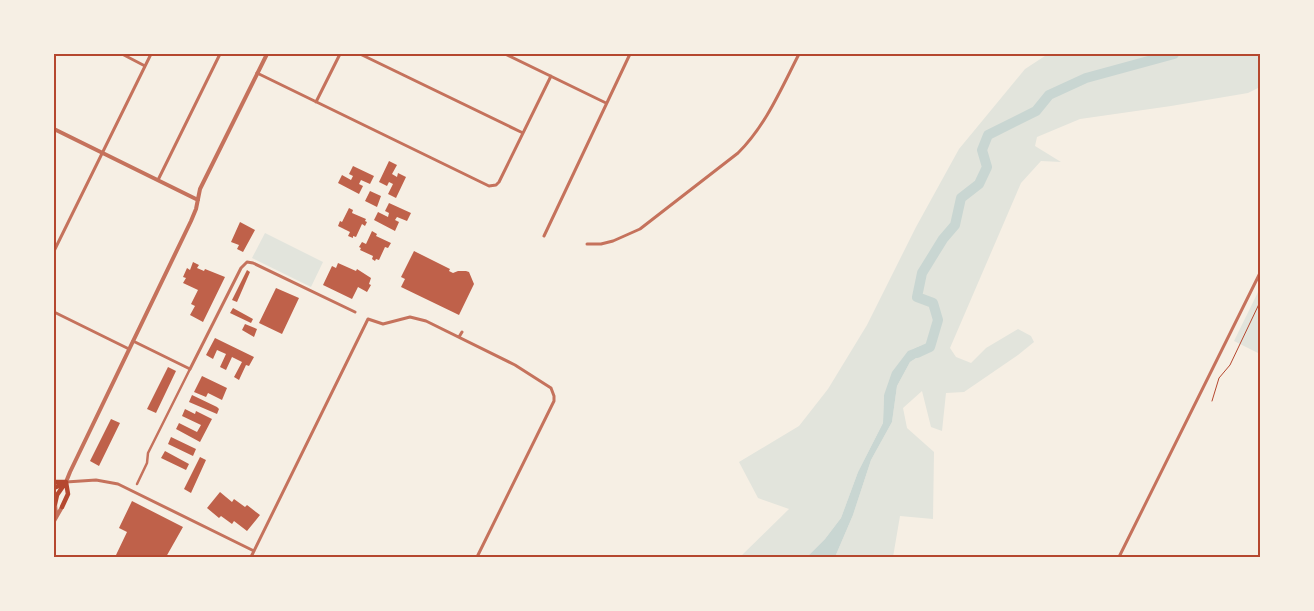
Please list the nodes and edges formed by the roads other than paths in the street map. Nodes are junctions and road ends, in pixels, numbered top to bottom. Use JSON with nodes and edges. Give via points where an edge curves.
{"nodes":[{"id":1,"x":122,"y":54,"type":"edge"},
{"id":2,"x":151,"y":54,"type":"edge"},
{"id":3,"x":220,"y":54,"type":"edge"},
{"id":4,"x":267,"y":54,"type":"edge"},
{"id":5,"x":340,"y":54,"type":"edge"},
{"id":6,"x":360,"y":54,"type":"edge"},
{"id":7,"x":505,"y":54,"type":"edge"},
{"id":8,"x":630,"y":54,"type":"edge"},
{"id":9,"x":798,"y":54,"type":"edge"},
{"id":10,"x":145,"y":66,"type":"junction"},
{"id":11,"x":257,"y":73,"type":"junction"},
{"id":12,"x":551,"y":76,"type":"junction"},
{"id":13,"x":316,"y":102,"type":"junction"},
{"id":14,"x":606,"y":103,"type":"junction"},
{"id":15,"x":54,"y":129,"type":"edge"},
{"id":16,"x":522,"y":133,"type":"junction"},
{"id":17,"x":102,"y":153,"type":"junction"},
{"id":18,"x":158,"y":180,"type":"junction"},
{"id":19,"x":198,"y":200,"type":"junction"},
{"id":20,"x":544,"y":236,"type":"dead end"},
{"id":21,"x":587,"y":244,"type":"dead end"},
{"id":22,"x":54,"y":251,"type":"edge"},
{"id":23,"x":1260,"y":273,"type":"edge"},
{"id":24,"x":54,"y":312,"type":"edge"},
{"id":25,"x":355,"y":312,"type":"dead end"},
{"id":26,"x":462,"y":332,"type":"dead end"},
{"id":27,"x":459,"y":337,"type":"junction"},
{"id":28,"x":133,"y":341,"type":"junction"},
{"id":29,"x":129,"y":349,"type":"junction"},
{"id":30,"x":190,"y":369,"type":"junction"},
{"id":31,"x":54,"y":482,"type":"edge"},
{"id":32,"x":66,"y":482,"type":"junction"},
{"id":33,"x":137,"y":484,"type":"dead end"},
{"id":34,"x":54,"y":488,"type":"edge"},
{"id":35,"x":55,"y":501,"type":"edge"},
{"id":36,"x":62,"y":507,"type":"joint"},
{"id":37,"x":56,"y":516,"type":"junction"},
{"id":38,"x":54,"y":521,"type":"edge"},
{"id":39,"x":254,"y":551,"type":"junction"},
{"id":40,"x":251,"y":557,"type":"edge"},
{"id":41,"x":477,"y":557,"type":"edge"},
{"id":42,"x":1119,"y":557,"type":"edge"}],
"edges":[{"from":1,"to":10,"type":"street"},
{"from":2,"to":10,"type":"street"},
{"from":3,"to":18,"type":"street"},
{"from":4,"to":11,"type":"street"},
{"from":5,"to":13,"type":"street"},
{"from":6,"to":16,"type":"street"},
{"from":7,"to":12,"type":"street"},
{"from":8,"to":14,"type":"street"},
{"from":9,"to":21,"type":"street","via":[[762,125],[738,153],[640,229],[613,241]]},
{"from":10,"to":17,"type":"street"},
{"from":11,"to":13,"type":"street"},
{"from":11,"to":19,"type":"street","via":[[200,189]]},
{"from":12,"to":14,"type":"street"},
{"from":12,"to":16,"type":"street"},
{"from":13,"to":16,"type":"street","via":[[485,185],[499,182]]},
{"from":14,"to":20,"type":"street"},
{"from":15,"to":17,"type":"street"},
{"from":17,"to":18,"type":"street"},
{"from":17,"to":22,"type":"street"},
{"from":18,"to":19,"type":"street"},
{"from":19,"to":28,"type":"street","via":[[191,222]]},
{"from":23,"to":42,"type":"street"},
{"from":24,"to":29,"type":"street"},
{"from":25,"to":30,"type":"street","via":[[253,262],[247,262]]},
{"from":26,"to":27,"type":"street"},
{"from":27,"to":39,"type":"street","via":[[415,318],[383,324],[368,319]]},
{"from":27,"to":41,"type":"street","via":[[515,365],[551,388],[554,396]]},
{"from":28,"to":29,"type":"street"},
{"from":28,"to":30,"type":"street"},
{"from":29,"to":32,"type":"street"},
{"from":30,"to":33,"type":"street","via":[[148,454]]},
{"from":31,"to":32,"type":"main road"},
{"from":32,"to":34,"type":"main road"},
{"from":32,"to":35,"type":"main road"},
{"from":32,"to":36,"type":"main road","via":[[68,494]]},
{"from":32,"to":39,"type":"street","via":[[96,480],[118,484]]},
{"from":35,"to":37,"type":"street"},
{"from":36,"to":37,"type":"street"},
{"from":37,"to":38,"type":"street"},
{"from":39,"to":40,"type":"street"}]}
